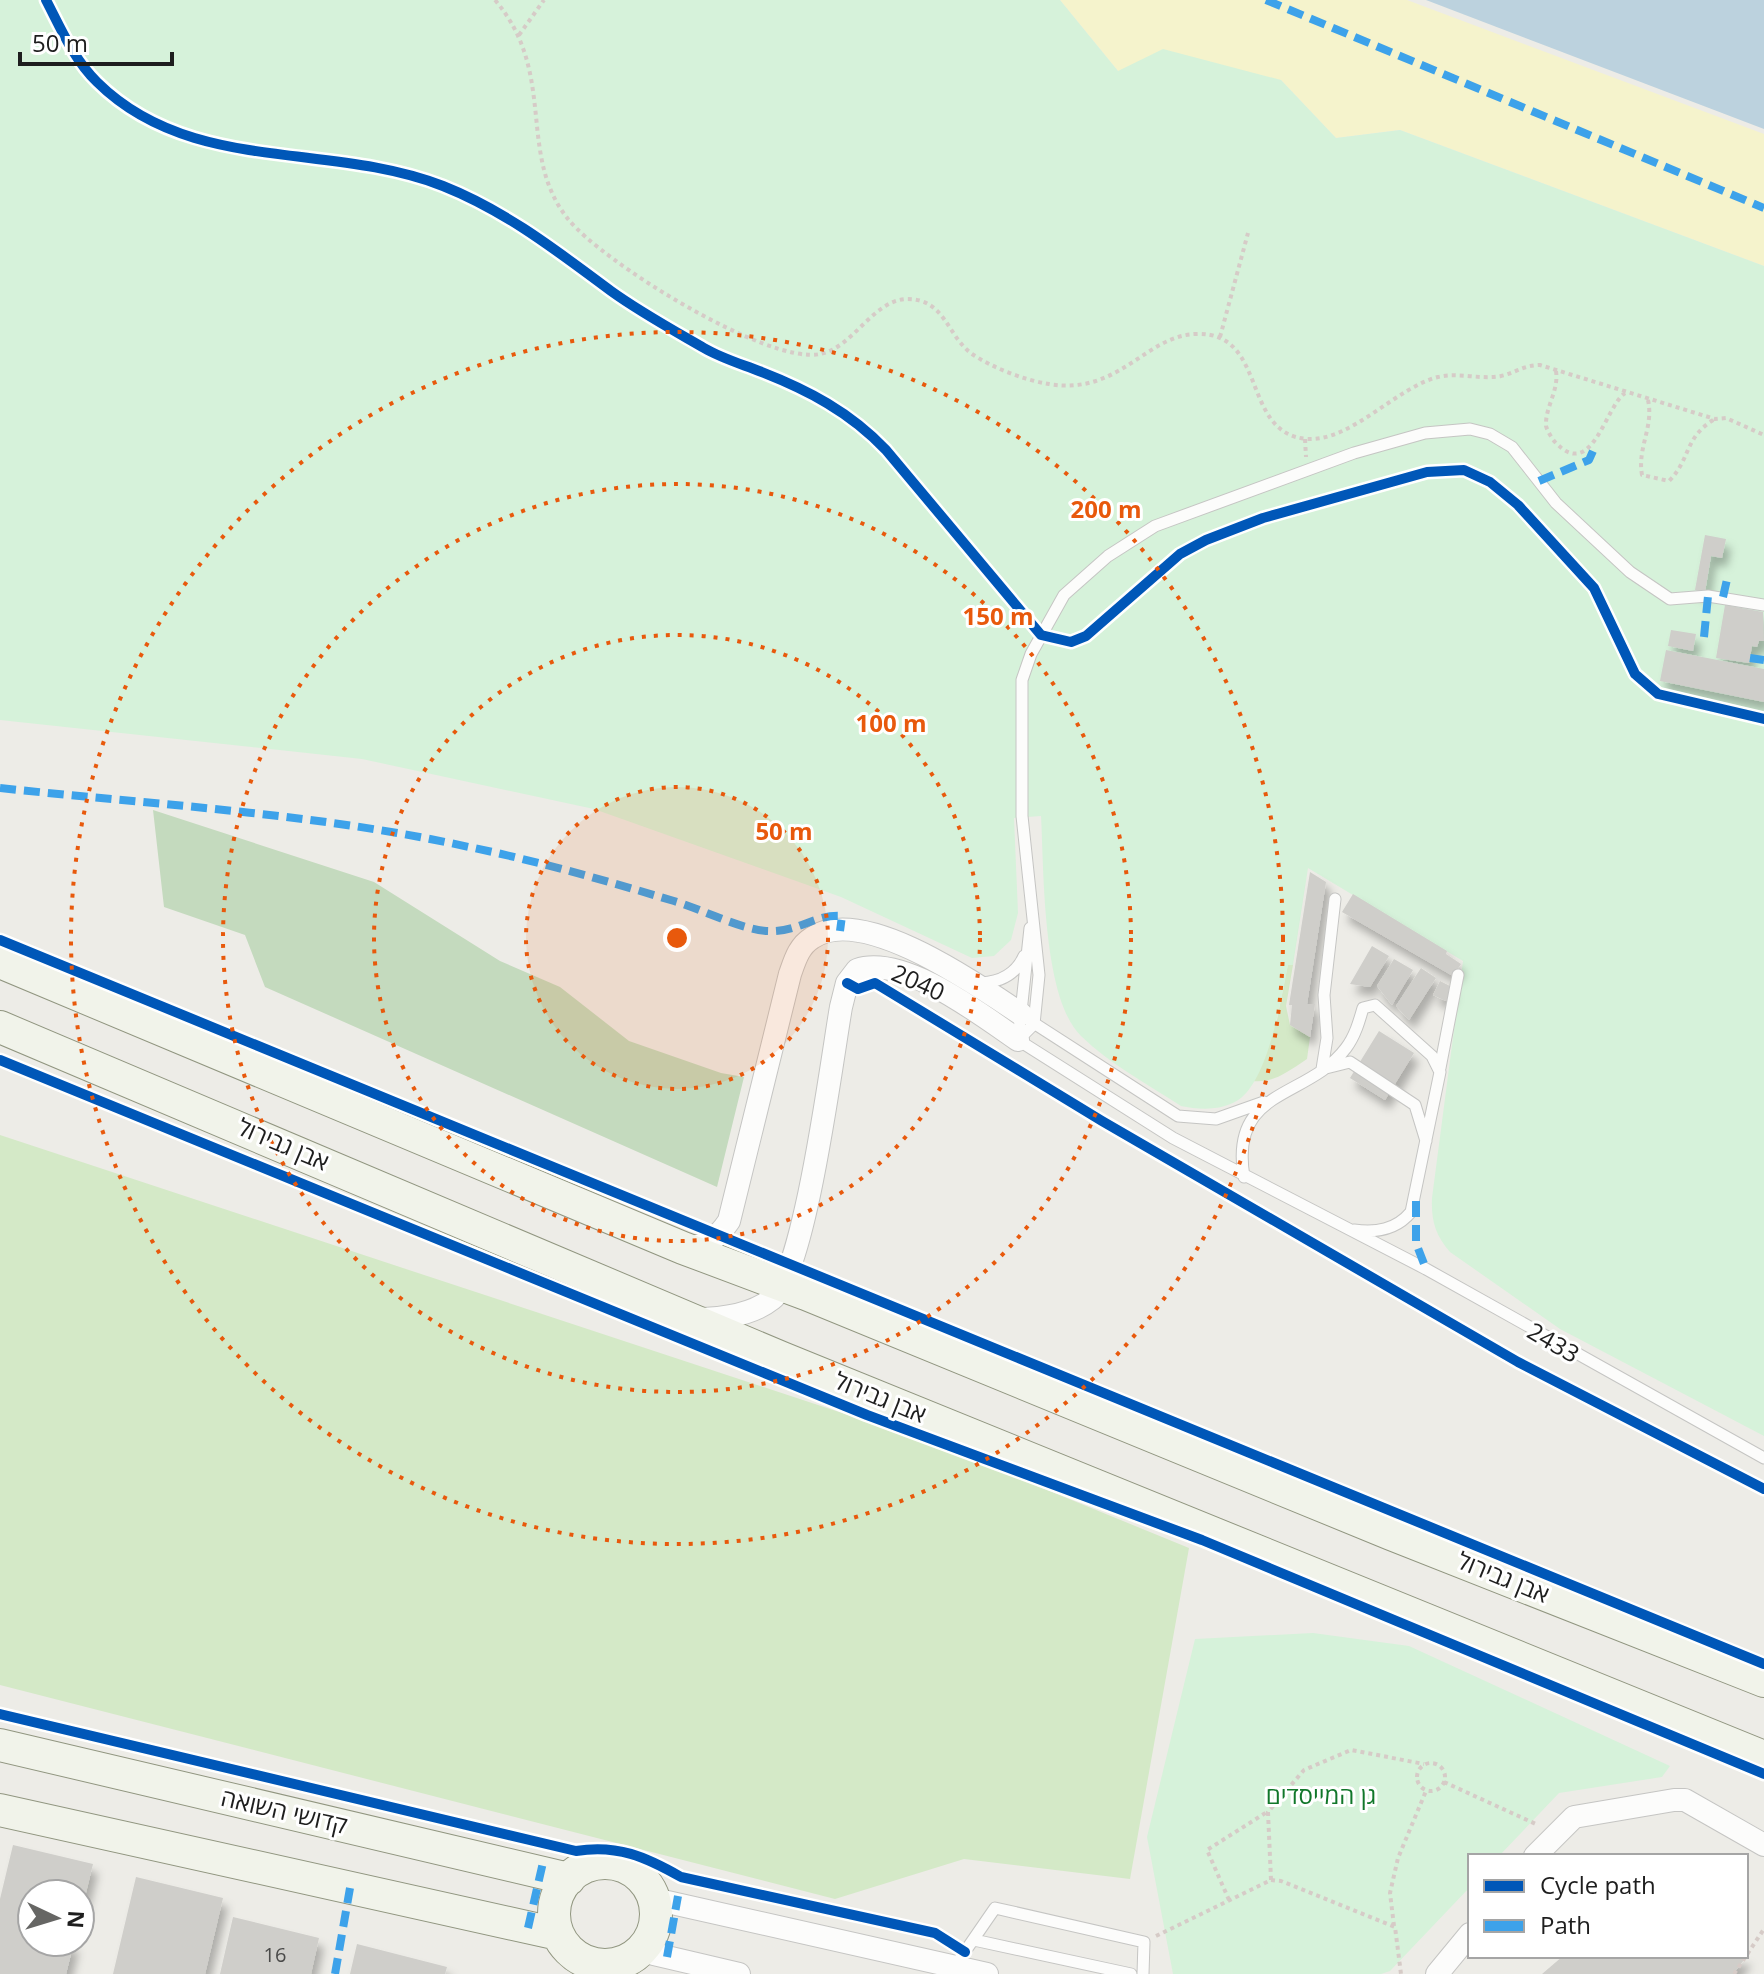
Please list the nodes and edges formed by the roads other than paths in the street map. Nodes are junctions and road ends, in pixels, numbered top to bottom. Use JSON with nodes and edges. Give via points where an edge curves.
{"nodes":[{"id":1,"x":1764,"y":605,"type":"edge"},
{"id":2,"x":1335,"y":899,"type":"dead end"},
{"id":3,"x":1031,"y":916,"type":"junction"},
{"id":4,"x":1028,"y":944,"type":"junction"},
{"id":5,"x":0,"y":962,"type":"edge"},
{"id":6,"x":1458,"y":975,"type":"dead end"},
{"id":7,"x":971,"y":980,"type":"junction"},
{"id":8,"x":1028,"y":1019,"type":"junction"},
{"id":9,"x":0,"y":1027,"type":"edge"},
{"id":10,"x":1018,"y":1040,"type":"junction"},
{"id":11,"x":1322,"y":1069,"type":"junction"},
{"id":12,"x":1440,"y":1072,"type":"junction"},
{"id":13,"x":1268,"y":1101,"type":"junction"},
{"id":14,"x":1427,"y":1145,"type":"junction"},
{"id":15,"x":1244,"y":1177,"type":"junction"},
{"id":16,"x":1342,"y":1228,"type":"junction"},
{"id":17,"x":683,"y":1248,"type":"junction"},
{"id":18,"x":783,"y":1286,"type":"junction"},
{"id":19,"x":694,"y":1319,"type":"junction"},
{"id":20,"x":1764,"y":1458,"type":"edge"},
{"id":21,"x":1764,"y":1681,"type":"edge"},
{"id":22,"x":0,"y":1745,"type":"edge"},
{"id":23,"x":1764,"y":1757,"type":"edge"},
{"id":24,"x":0,"y":1810,"type":"edge"},
{"id":25,"x":1764,"y":1845,"type":"edge"},
{"id":26,"x":1537,"y":1854,"type":"edge"},
{"id":27,"x":572,"y":1865,"type":"junction"},
{"id":28,"x":654,"y":1899,"type":"junction"},
{"id":29,"x":558,"y":1934,"type":"junction"},
{"id":30,"x":1468,"y":1936,"type":"edge"},
{"id":31,"x":974,"y":1940,"type":"junction"},
{"id":32,"x":641,"y":1951,"type":"junction"},
{"id":33,"x":955,"y":1966,"type":"junction"},
{"id":34,"x":588,"y":1968,"type":"edge"},
{"id":35,"x":739,"y":1974,"type":"edge"},
{"id":36,"x":987,"y":1974,"type":"edge"},
{"id":37,"x":1131,"y":1974,"type":"edge"},
{"id":38,"x":1143,"y":1974,"type":"edge"},
{"id":39,"x":1437,"y":1974,"type":"edge"}],
"edges":[{"from":1,"to":3,"type":"lane","via":[[1708,596],[1670,599],[1630,572],[1556,503],[1512,447],[1470,429],[1425,433],[1354,453],[1155,526],[1108,556],[1064,595],[1022,680],[1022,816]]},
{"from":2,"to":11,"type":"lane"},
{"from":3,"to":4,"type":"lane"},
{"from":3,"to":8,"type":"lane","via":[[1039,975]]},
{"from":4,"to":7,"type":"lane","via":[[1014,971],[994,981]]},
{"from":4,"to":8,"type":"lane"},
{"from":5,"to":17,"type":"street","name":"אבן גבירול"},
{"from":6,"to":12,"type":"lane"},
{"from":7,"to":8,"type":"street","name":"2040"},
{"from":7,"to":17,"type":"street","name":"2040","via":[[881,936],[829,931],[811,938],[790,974],[729,1221],[707,1245]]},
{"from":8,"to":10,"type":"lane"},
{"from":8,"to":13,"type":"lane","name":"2040","via":[[1178,1116],[1216,1119]]},
{"from":9,"to":19,"type":"street","name":"אבן גבירול"},
{"from":10,"to":15,"type":"lane","name":"2040","via":[[1076,1080]]},
{"from":10,"to":18,"type":"street","name":"2040","via":[[907,973],[878,967],[857,970],[847,983],[841,1007],[801,1226]]},
{"from":11,"to":12,"type":"lane","via":[[1345,1050],[1369,1004],[1432,1056]]},
{"from":11,"to":13,"type":"lane"},
{"from":11,"to":14,"type":"lane","via":[[1350,1062],[1415,1105]]},
{"from":12,"to":14,"type":"lane"},
{"from":13,"to":15,"type":"lane","via":[[1253,1117],[1244,1140]]},
{"from":14,"to":16,"type":"lane","via":[[1416,1201],[1405,1220],[1384,1230]]},
{"from":15,"to":16,"type":"lane","name":"2040"},
{"from":16,"to":20,"type":"lane","name":"2433","via":[[1426,1269]]},
{"from":17,"to":18,"type":"street","name":"אבן גבירול"},
{"from":18,"to":19,"type":"street","via":[[772,1299],[741,1313]]},
{"from":18,"to":21,"type":"street","name":"אבן גבירול"},
{"from":19,"to":23,"type":"street","name":"אבן גבירול"},
{"from":22,"to":27,"type":"street","name":"קדושי השואה"},
{"from":24,"to":29,"type":"street"},
{"from":25,"to":26,"type":"street","via":[[1688,1794],[1574,1817]]},
{"from":27,"to":28,"type":"street","via":[[617,1864],[640,1877]]},
{"from":27,"to":29,"type":"street","via":[[555,1905]]},
{"from":28,"to":32,"type":"street","via":[[655,1927]]},
{"from":28,"to":33,"type":"street"},
{"from":29,"to":34,"type":"street"},
{"from":30,"to":39,"type":"street"},
{"from":31,"to":33,"type":"lane"},
{"from":31,"to":37,"type":"lane"},
{"from":31,"to":38,"type":"lane","via":[[995,1908],[1144,1942]]},
{"from":32,"to":34,"type":"street","via":[[617,1964]]},
{"from":32,"to":35,"type":"street"},
{"from":33,"to":36,"type":"street"}]}
